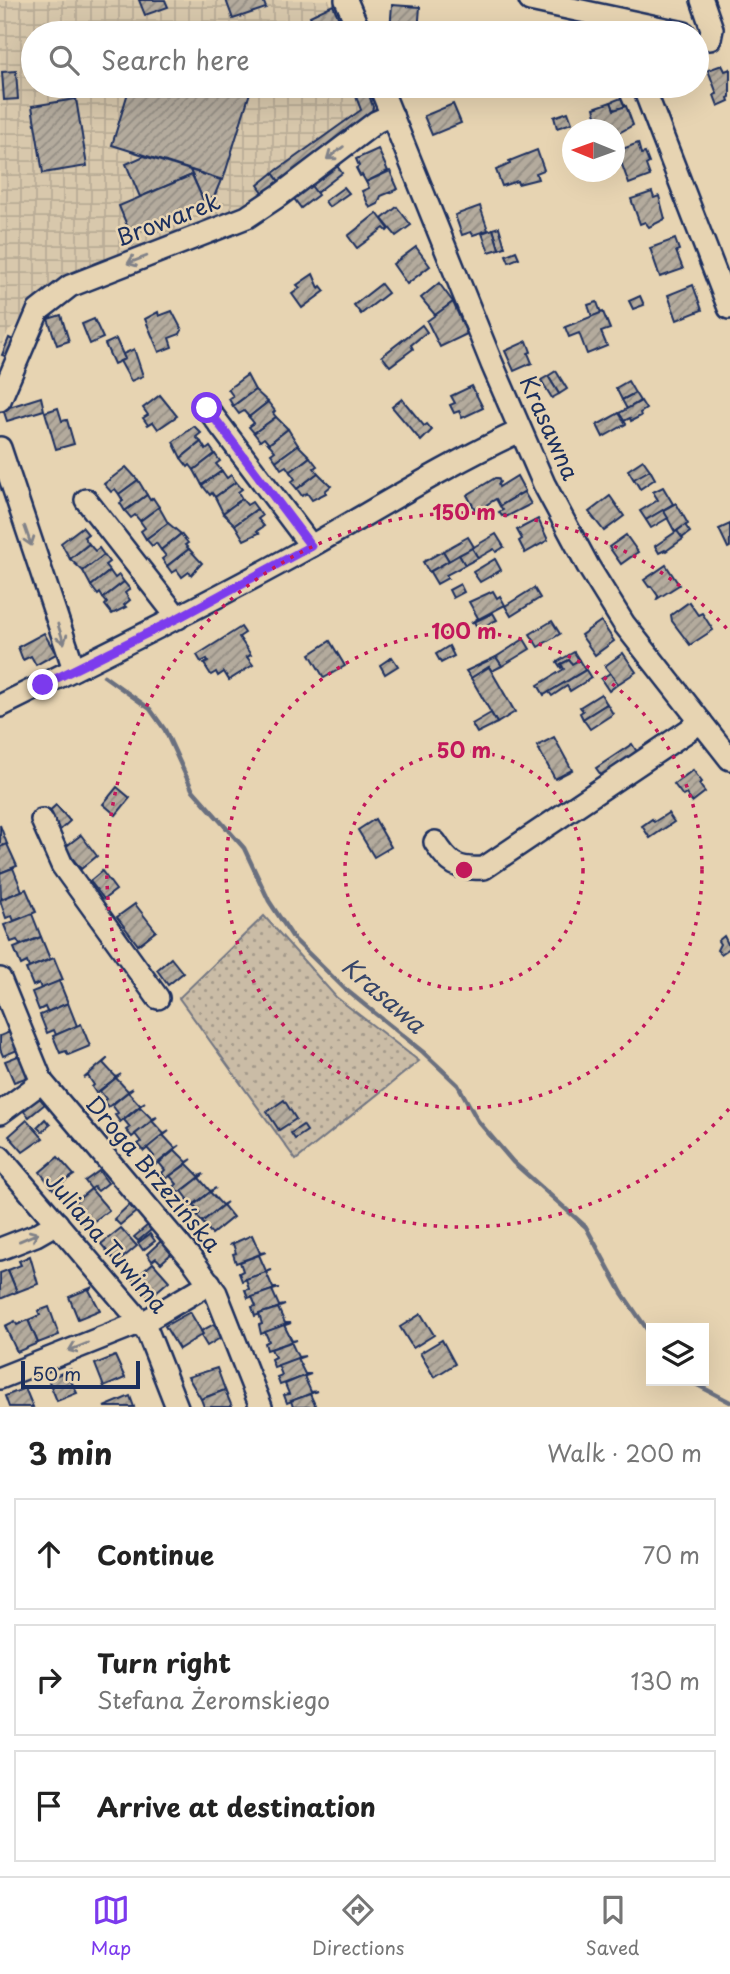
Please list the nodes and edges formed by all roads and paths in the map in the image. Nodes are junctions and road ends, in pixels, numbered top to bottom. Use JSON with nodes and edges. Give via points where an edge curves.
{"nodes":[{"id":1,"x":346,"y":0,"type":"edge"},
{"id":2,"x":530,"y":0,"type":"edge"},
{"id":3,"x":702,"y":0,"type":"edge"},
{"id":4,"x":354,"y":21,"type":"edge"},
{"id":5,"x":606,"y":21,"type":"edge"},
{"id":6,"x":712,"y":39,"type":"edge"},
{"id":7,"x":385,"y":98,"type":"edge"},
{"id":8,"x":648,"y":98,"type":"edge"},
{"id":9,"x":391,"y":115,"type":"junction"},
{"id":10,"x":729,"y":308,"type":"edge"},
{"id":11,"x":0,"y":400,"type":"edge"},
{"id":12,"x":207,"y":408,"type":"dead end"},
{"id":13,"x":520,"y":431,"type":"junction"},
{"id":14,"x":0,"y":448,"type":"edge"},
{"id":15,"x":86,"y":500,"type":"dead end"},
{"id":16,"x":311,"y":546,"type":"junction"},
{"id":17,"x":178,"y":618,"type":"junction"},
{"id":18,"x":74,"y":669,"type":"junction"},
{"id":19,"x":0,"y":706,"type":"edge"},
{"id":20,"x":701,"y":722,"type":"junction"},
{"id":21,"x":730,"y":759,"type":"edge"},
{"id":22,"x":42,"y":820,"type":"dead end"},
{"id":23,"x":435,"y":842,"type":"dead end"},
{"id":24,"x":0,"y":979,"type":"edge"},
{"id":25,"x":158,"y":998,"type":"dead end"},
{"id":26,"x":42,"y":1082,"type":"junction"},
{"id":27,"x":0,"y":1112,"type":"edge"},
{"id":28,"x":0,"y":1157,"type":"edge"},
{"id":29,"x":57,"y":1223,"type":"junction"},
{"id":30,"x":0,"y":1250,"type":"edge"},
{"id":31,"x":210,"y":1283,"type":"junction"},
{"id":32,"x":141,"y":1322,"type":"junction"},
{"id":33,"x":0,"y":1378,"type":"edge"},
{"id":34,"x":177,"y":1407,"type":"edge"},
{"id":35,"x":261,"y":1407,"type":"edge"}],
"edges":[{"from":1,"to":4,"type":"street"},
{"from":2,"to":5,"type":"street"},
{"from":3,"to":6,"type":"street"},
{"from":7,"to":9,"type":"street","name":"Krasawna"},
{"from":8,"to":10,"type":"street"},
{"from":9,"to":11,"type":"street","name":"Browarek","one_way":true,"via":[[247,217],[70,286],[53,298],[38,311]]},
{"from":9,"to":13,"type":"street","name":"Krasawna"},
{"from":12,"to":16,"type":"street"},
{"from":13,"to":16,"type":"street"},
{"from":13,"to":20,"type":"street","name":"Krasawna","via":[[588,566],[624,624]]},
{"from":14,"to":18,"type":"street","one_way":true},
{"from":15,"to":17,"type":"street"},
{"from":16,"to":17,"type":"street"},
{"from":17,"to":18,"type":"street"},
{"from":18,"to":19,"type":"street"},
{"from":20,"to":21,"type":"street","name":"Krasawna"},
{"from":20,"to":23,"type":"street","via":[[484,868],[465,869],[446,860]]},
{"from":22,"to":25,"type":"street","via":[[62,865]]},
{"from":24,"to":26,"type":"street","name":"Droga Brzezińska"},
{"from":26,"to":27,"type":"street"},
{"from":26,"to":31,"type":"street","name":"Droga Brzezińska"},
{"from":28,"to":29,"type":"street","name":"Juliana Tuwima"},
{"from":30,"to":29,"type":"street","one_way":true},
{"from":29,"to":32,"type":"street","name":"Juliana Tuwima"},
{"from":31,"to":32,"type":"street"},
{"from":31,"to":35,"type":"street","name":"Droga Brzezińska"},
{"from":32,"to":33,"type":"street","one_way":true},
{"from":32,"to":34,"type":"street","name":"Juliana Tuwima"}]}
